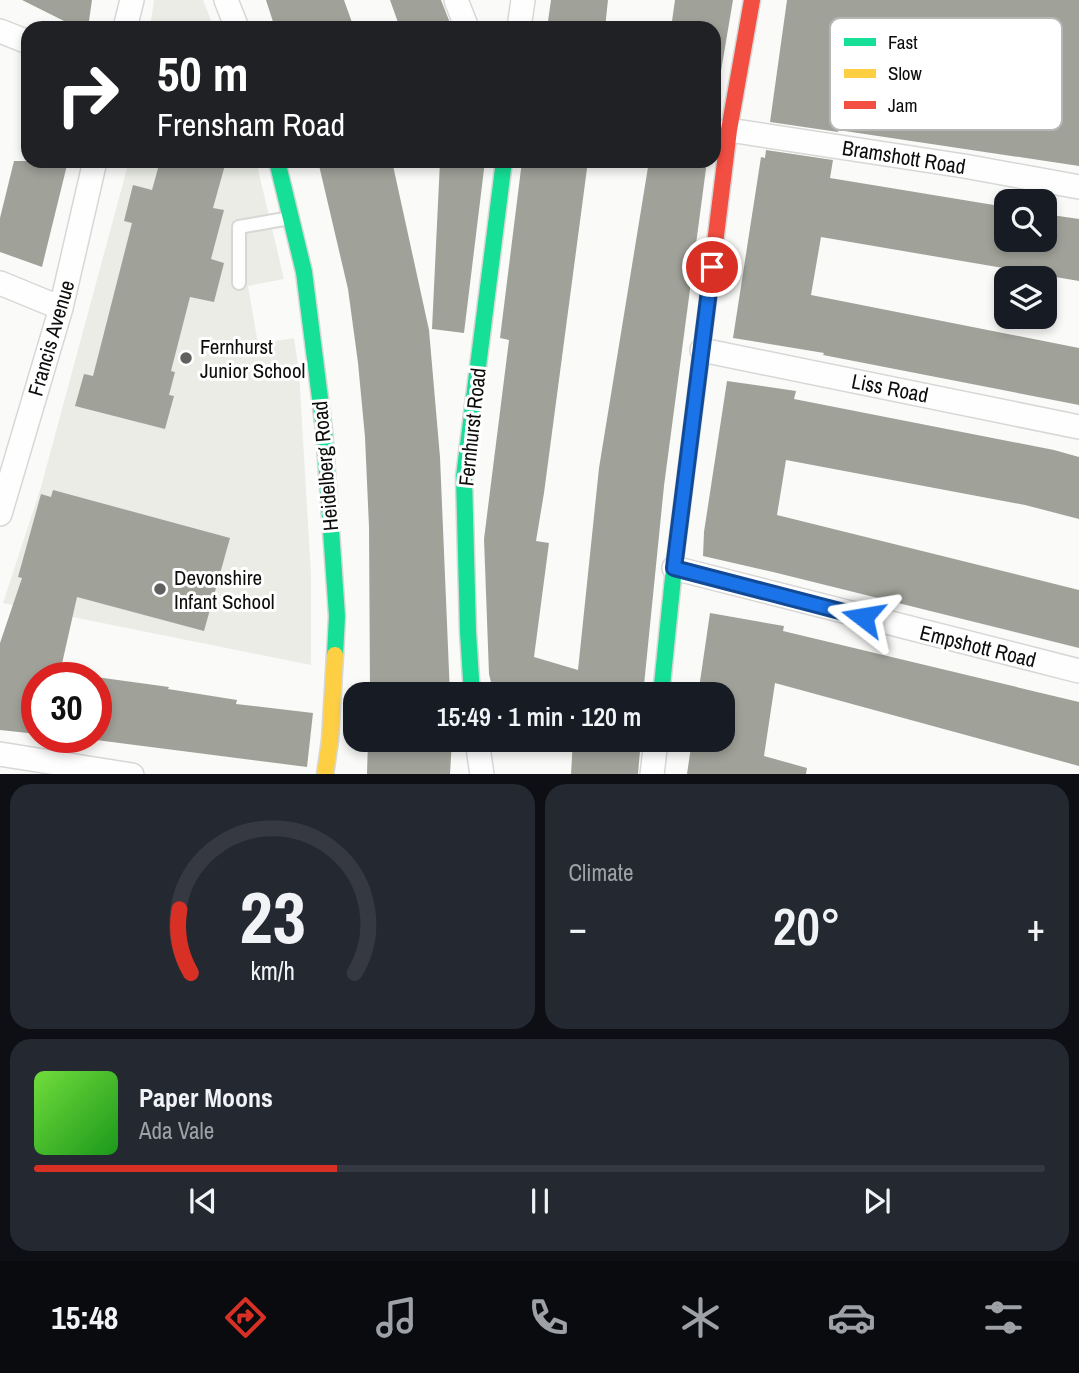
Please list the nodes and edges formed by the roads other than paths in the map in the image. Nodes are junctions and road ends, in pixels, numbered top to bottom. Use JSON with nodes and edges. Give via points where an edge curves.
{"nodes":[{"id":1,"x":132,"y":0,"type":"edge"},
{"id":2,"x":226,"y":0,"type":"edge"},
{"id":3,"x":456,"y":0,"type":"edge"},
{"id":4,"x":523,"y":0,"type":"edge"},
{"id":5,"x":752,"y":0,"type":"edge"},
{"id":6,"x":127,"y":21,"type":"edge"},
{"id":7,"x":234,"y":21,"type":"edge"},
{"id":8,"x":464,"y":21,"type":"edge"},
{"id":9,"x":520,"y":21,"type":"edge"},
{"id":10,"x":0,"y":31,"type":"edge"},
{"id":11,"x":21,"y":39,"type":"edge"},
{"id":12,"x":729,"y":130,"type":"junction"},
{"id":13,"x":93,"y":168,"type":"edge"},
{"id":14,"x":278,"y":168,"type":"edge"},
{"id":15,"x":503,"y":168,"type":"edge"},
{"id":16,"x":1079,"y":187,"type":"edge"},
{"id":17,"x":291,"y":218,"type":"junction"},
{"id":18,"x":0,"y":282,"type":"edge"},
{"id":19,"x":239,"y":283,"type":"dead end"},
{"id":20,"x":61,"y":308,"type":"junction"},
{"id":21,"x":702,"y":350,"type":"junction"},
{"id":22,"x":1079,"y":427,"type":"edge"},
{"id":23,"x":0,"y":513,"type":"edge"},
{"id":24,"x":674,"y":568,"type":"junction"},
{"id":25,"x":1079,"y":671,"type":"edge"},
{"id":26,"x":471,"y":682,"type":"edge"},
{"id":27,"x":662,"y":682,"type":"edge"},
{"id":28,"x":479,"y":752,"type":"edge"},
{"id":29,"x":655,"y":752,"type":"edge"},
{"id":30,"x":0,"y":754,"type":"edge"},
{"id":31,"x":126,"y":774,"type":"edge"},
{"id":32,"x":325,"y":774,"type":"edge"},
{"id":33,"x":482,"y":774,"type":"edge"},
{"id":34,"x":652,"y":774,"type":"edge"}],
"edges":[{"from":1,"to":6,"type":"street"},
{"from":2,"to":7,"type":"street"},
{"from":3,"to":8,"type":"street"},
{"from":4,"to":9,"type":"street"},
{"from":5,"to":12,"type":"street"},
{"from":10,"to":11,"type":"street"},
{"from":12,"to":16,"type":"street","name":"Bramshott Road"},
{"from":12,"to":21,"type":"street"},
{"from":13,"to":20,"type":"street","name":"Francis Avenue"},
{"from":14,"to":17,"type":"street","name":"Heidelberg Road"},
{"from":15,"to":26,"type":"street","name":"Fernhurst Road","via":[[464,477]]},
{"from":17,"to":19,"type":"lane","via":[[239,227]]},
{"from":17,"to":32,"type":"street","name":"Heidelberg Road","via":[[304,272],[324,430],[337,616]]},
{"from":18,"to":20,"type":"street"},
{"from":20,"to":23,"type":"street","name":"Francis Avenue"},
{"from":21,"to":22,"type":"street","name":"Liss Road"},
{"from":21,"to":24,"type":"street"},
{"from":24,"to":25,"type":"street","name":"Empshott Road"},
{"from":24,"to":27,"type":"street"},
{"from":28,"to":33,"type":"street"},
{"from":29,"to":34,"type":"street"},
{"from":30,"to":31,"type":"street"}]}
